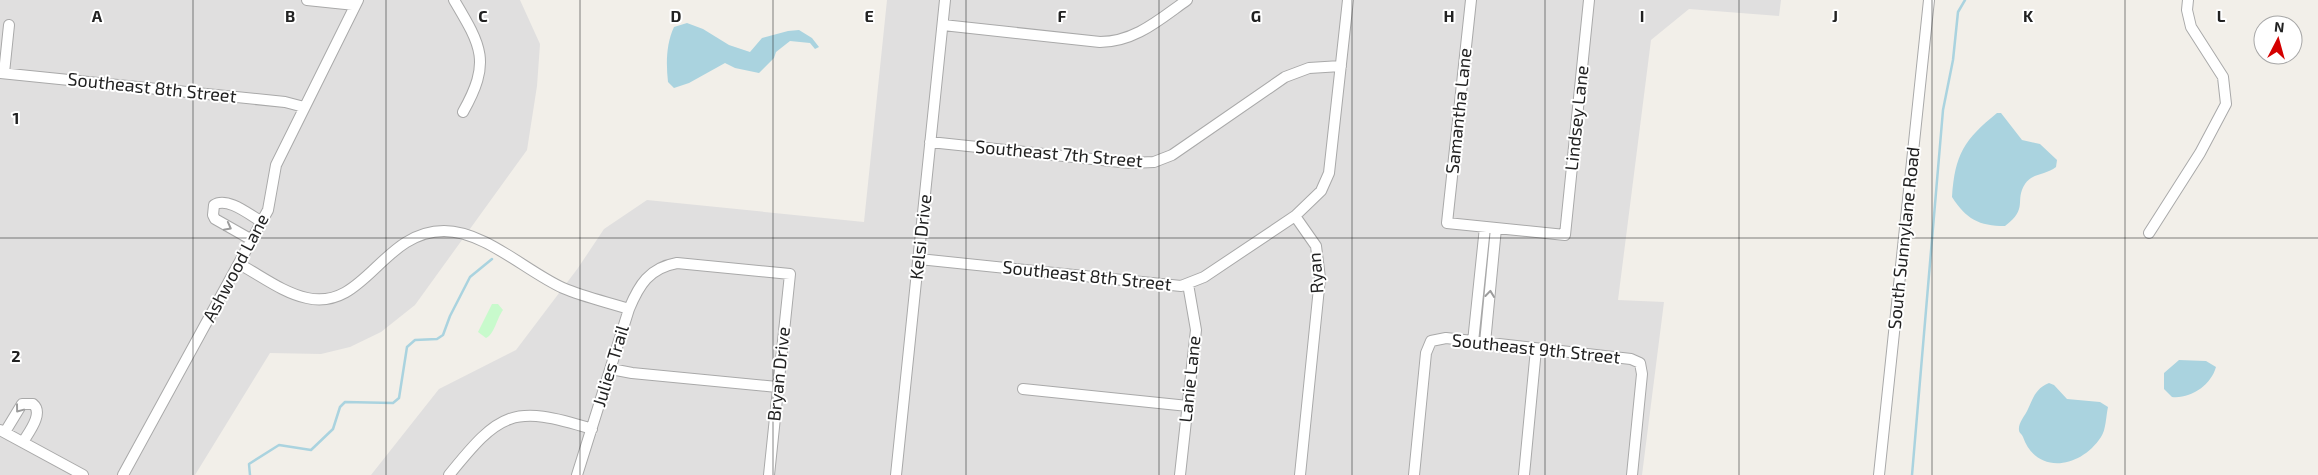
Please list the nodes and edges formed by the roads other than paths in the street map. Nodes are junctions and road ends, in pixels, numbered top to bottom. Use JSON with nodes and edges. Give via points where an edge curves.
{"nodes":[{"id":1,"x":307,"y":0,"type":"edge"},
{"id":2,"x":454,"y":0,"type":"edge"},
{"id":3,"x":946,"y":0,"type":"edge"},
{"id":4,"x":1187,"y":0,"type":"edge"},
{"id":5,"x":1348,"y":0,"type":"edge"},
{"id":6,"x":1471,"y":0,"type":"edge"},
{"id":7,"x":1589,"y":0,"type":"edge"},
{"id":8,"x":1929,"y":0,"type":"edge"},
{"id":9,"x":2188,"y":0,"type":"edge"},
{"id":10,"x":356,"y":3,"type":"edge"},
{"id":11,"x":9,"y":25,"type":"dead end"},
{"id":12,"x":943,"y":26,"type":"junction"},
{"id":13,"x":1341,"y":66,"type":"junction"},
{"id":14,"x":2,"y":73,"type":"edge"},
{"id":15,"x":304,"y":107,"type":"junction"},
{"id":16,"x":463,"y":112,"type":"dead end"},
{"id":17,"x":930,"y":142,"type":"junction"},
{"id":18,"x":1295,"y":216,"type":"junction"},
{"id":19,"x":262,"y":222,"type":"junction"},
{"id":20,"x":1491,"y":227,"type":"junction"},
{"id":21,"x":2148,"y":233,"type":"dead end"},
{"id":22,"x":252,"y":240,"type":"junction"},
{"id":23,"x":918,"y":259,"type":"junction"},
{"id":24,"x":239,"y":264,"type":"junction"},
{"id":25,"x":790,"y":274,"type":"joint"},
{"id":26,"x":1188,"y":284,"type":"junction"},
{"id":27,"x":629,"y":309,"type":"junction"},
{"id":28,"x":1473,"y":342,"type":"junction"},
{"id":29,"x":1485,"y":343,"type":"junction"},
{"id":30,"x":1536,"y":349,"type":"junction"},
{"id":31,"x":610,"y":369,"type":"junction"},
{"id":32,"x":777,"y":387,"type":"junction"},
{"id":33,"x":1023,"y":389,"type":"dead end"},
{"id":34,"x":1188,"y":406,"type":"junction"},
{"id":35,"x":592,"y":429,"type":"junction"},
{"id":36,"x":2,"y":431,"type":"edge"},
{"id":37,"x":23,"y":442,"type":"junction"},
{"id":38,"x":83,"y":475,"type":"edge"},
{"id":39,"x":123,"y":475,"type":"edge"},
{"id":40,"x":449,"y":475,"type":"edge"},
{"id":41,"x":578,"y":475,"type":"edge"},
{"id":42,"x":769,"y":475,"type":"edge"},
{"id":43,"x":896,"y":475,"type":"edge"},
{"id":44,"x":1180,"y":475,"type":"edge"},
{"id":45,"x":1300,"y":475,"type":"edge"},
{"id":46,"x":1414,"y":475,"type":"edge"},
{"id":47,"x":1524,"y":475,"type":"edge"},
{"id":48,"x":1632,"y":475,"type":"edge"},
{"id":49,"x":1879,"y":475,"type":"edge"}],
"edges":[{"from":1,"to":10,"type":"street"},
{"from":2,"to":16,"type":"street","via":[[478,47],[482,63],[479,79]]},
{"from":3,"to":12,"type":"street","name":"Kelsi Drive"},
{"from":4,"to":12,"type":"street","via":[[1139,33],[1117,41]]},
{"from":5,"to":13,"type":"street"},
{"from":6,"to":20,"type":"street","name":"Samantha Lane","via":[[1447,223]]},
{"from":7,"to":20,"type":"street","name":"Lindsey Lane","via":[[1565,235]]},
{"from":8,"to":49,"type":"street","name":"South Sunnylane Road"},
{"from":9,"to":21,"type":"street","via":[[2191,27],[2223,77],[2226,104],[2204,146]]},
{"from":10,"to":15,"type":"street","name":"Ashwood Lane"},
{"from":11,"to":14,"type":"street"},
{"from":12,"to":17,"type":"street","name":"Kelsi Drive"},
{"from":13,"to":17,"type":"street","name":"Southeast 7th Street","via":[[1319,66],[1284,77],[1172,155],[1154,162],[1114,162]]},
{"from":13,"to":18,"type":"street","via":[[1329,174],[1321,191]]},
{"from":14,"to":15,"type":"street","name":"Southeast 8th Street","via":[[286,102]]},
{"from":15,"to":19,"type":"street","name":"Ashwood Lane","via":[[276,165],[270,204]]},
{"from":17,"to":23,"type":"street","name":"Kelsi Drive"},
{"from":18,"to":26,"type":"street","name":"Southeast 8th Street","via":[[1204,277]]},
{"from":18,"to":45,"type":"street","name":"Ryan","via":[[1316,246],[1320,278]]},
{"from":19,"to":22,"type":"street","name":"Ashwood Lane"},
{"from":19,"to":22,"type":"street","one_way":true,"via":[[227,203],[214,205],[212,215],[215,219]]},
{"from":20,"to":28,"type":"street"},
{"from":29,"to":20,"type":"street","one_way":true},
{"from":22,"to":24,"type":"street","name":"Ashwood Lane"},
{"from":23,"to":26,"type":"street","name":"Southeast 8th Street","via":[[1166,285]]},
{"from":23,"to":43,"type":"street","name":"Kelsi Drive"},
{"from":24,"to":27,"type":"street","via":[[296,295],[325,299],[350,291],[406,241],[428,233],[453,232],[472,237],[565,289]]},
{"from":24,"to":39,"type":"street","name":"Ashwood Lane"},
{"from":25,"to":27,"type":"street","name":"Julies Trail","via":[[685,264],[660,268],[640,283]]},
{"from":25,"to":32,"type":"street","name":"Bryan Drive"},
{"from":26,"to":34,"type":"street","name":"Lanie Lane","via":[[1196,330]]},
{"from":27,"to":31,"type":"street","name":"Julies Trail"},
{"from":28,"to":29,"type":"street","name":"Southeast 9th Street"},
{"from":28,"to":46,"type":"street","name":"Southeast 9th Street","via":[[1446,338],[1431,341],[1426,353]]},
{"from":29,"to":30,"type":"street","name":"Southeast 9th Street"},
{"from":30,"to":47,"type":"street"},
{"from":30,"to":48,"type":"street","name":"Southeast 9th Street","via":[[1632,359],[1640,363],[1642,374]]},
{"from":31,"to":32,"type":"street"},
{"from":31,"to":35,"type":"street","name":"Julies Trail"},
{"from":32,"to":42,"type":"street","name":"Bryan Drive"},
{"from":33,"to":34,"type":"street"},
{"from":34,"to":44,"type":"street","name":"Lanie Lane"},
{"from":35,"to":40,"type":"street","via":[[544,415],[514,418],[486,432]]},
{"from":35,"to":41,"type":"street","name":"Julies Trail"},
{"from":36,"to":37,"type":"street"},
{"from":37,"to":36,"type":"street","one_way":true,"via":[[38,414],[36,406],[22,404]]},
{"from":37,"to":38,"type":"street"}]}
